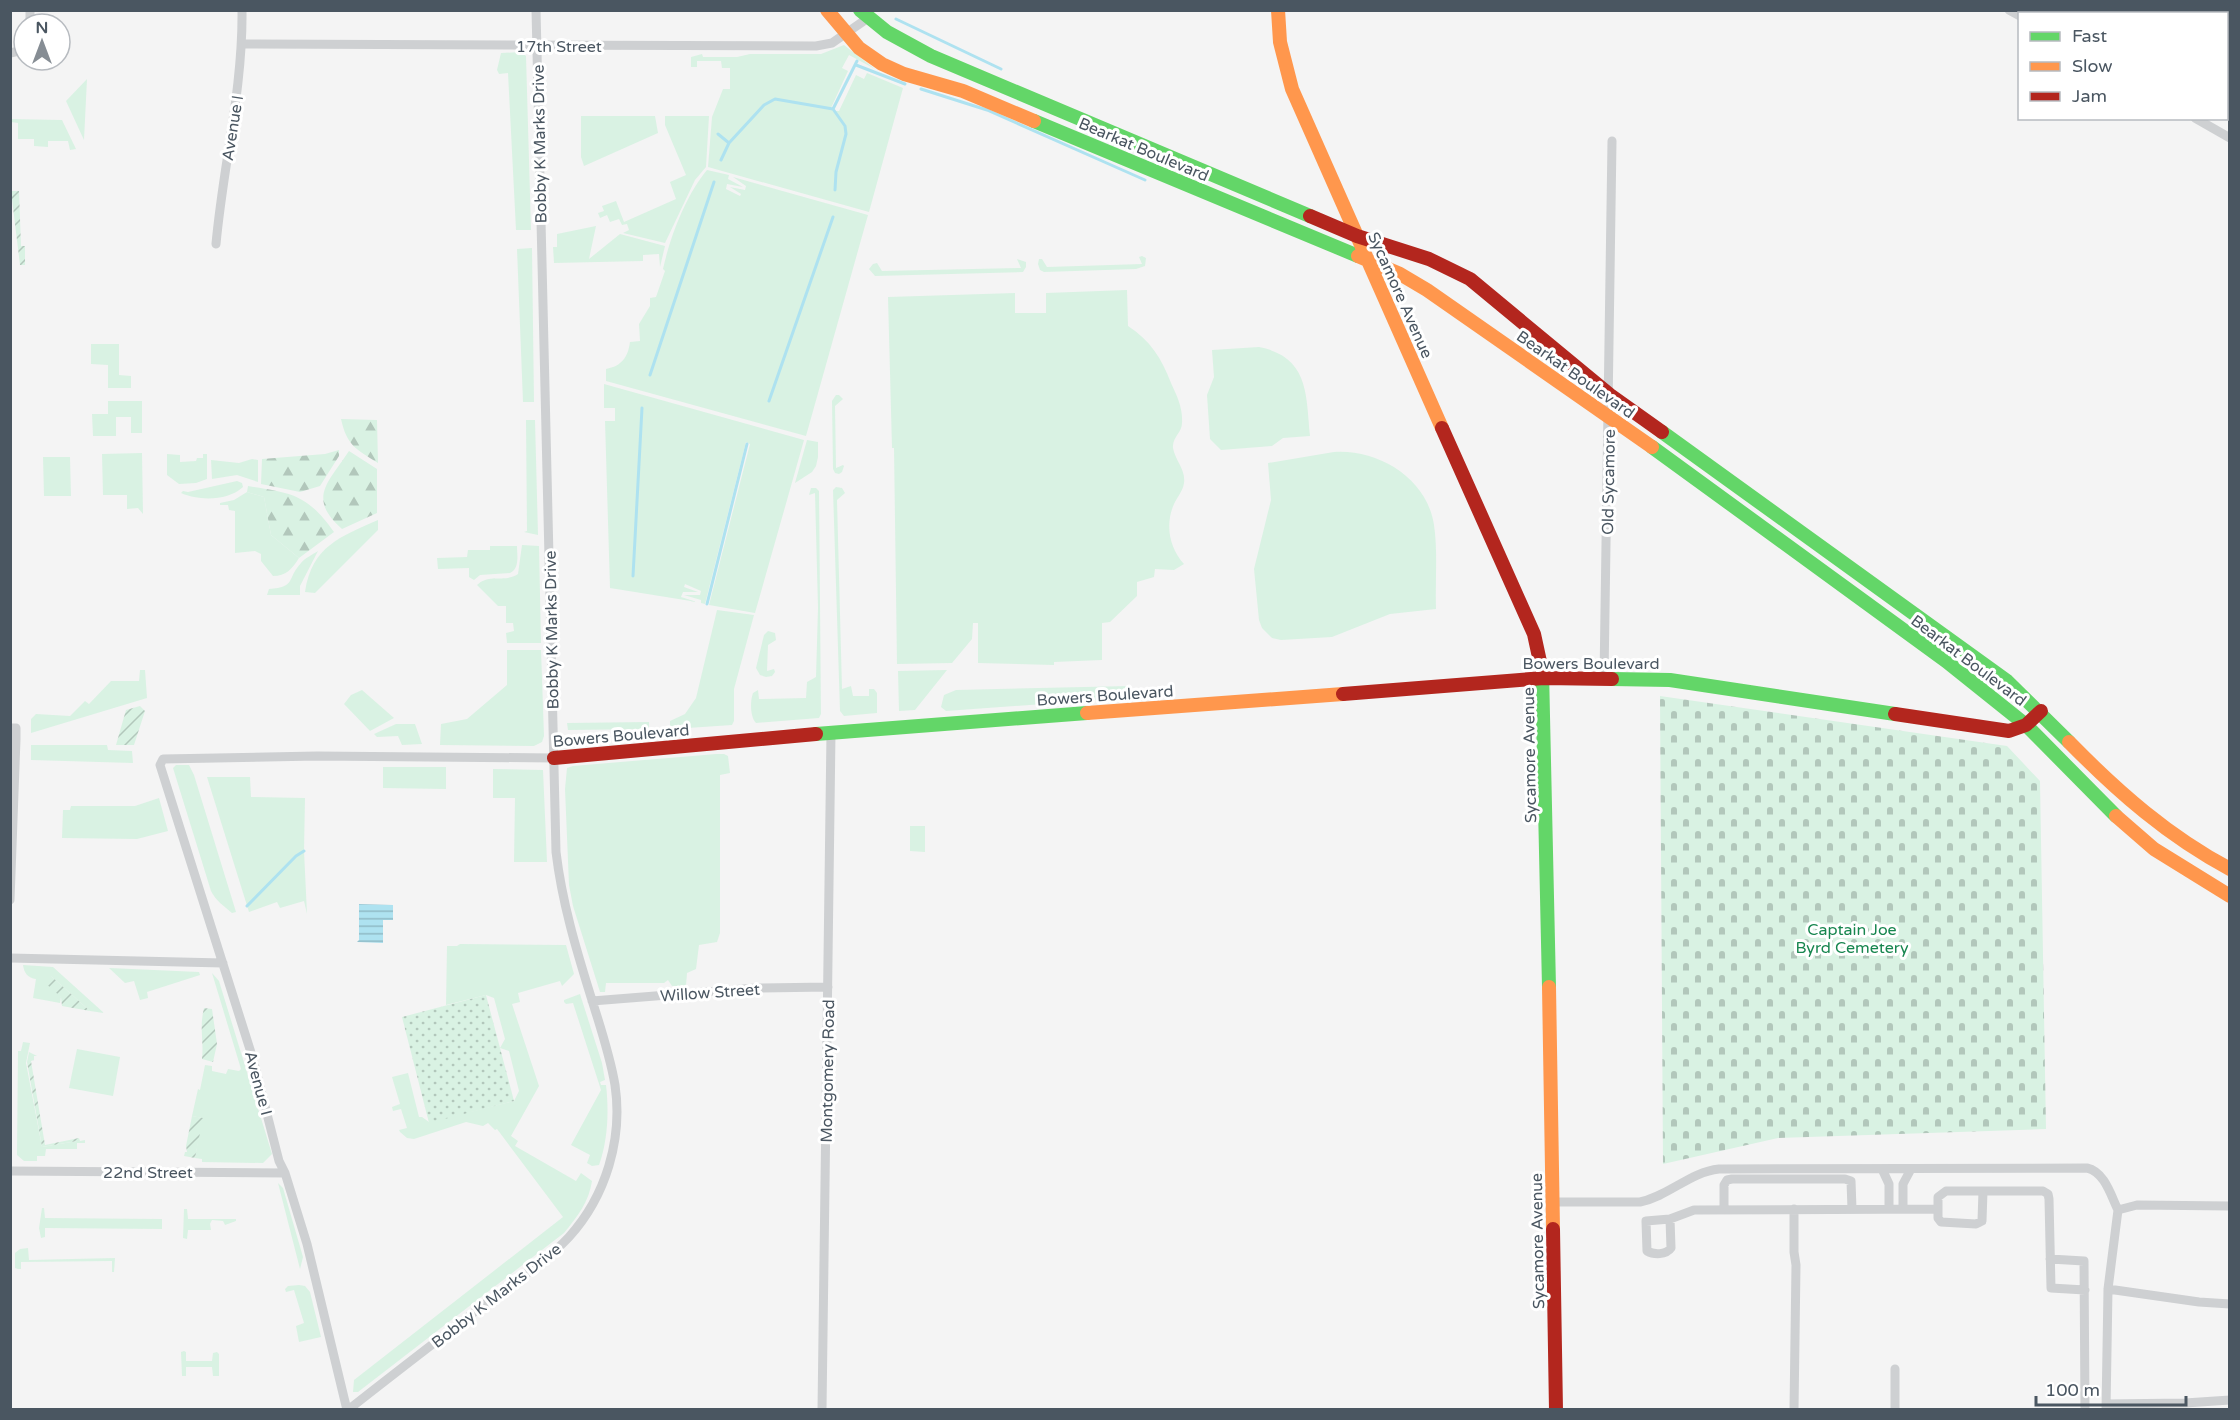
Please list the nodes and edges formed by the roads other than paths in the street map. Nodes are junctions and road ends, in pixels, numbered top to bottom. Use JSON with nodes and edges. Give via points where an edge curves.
{"nodes":[{"id":1,"x":242,"y":10,"type":"edge"},
{"id":2,"x":536,"y":10,"type":"edge"},
{"id":3,"x":827,"y":10,"type":"edge"},
{"id":4,"x":1278,"y":10,"type":"edge"},
{"id":5,"x":864,"y":14,"type":"edge"},
{"id":6,"x":845,"y":34,"type":"junction"},
{"id":7,"x":243,"y":44,"type":"junction"},
{"id":8,"x":537,"y":46,"type":"junction"},
{"id":9,"x":2199,"y":120,"type":"edge"},
{"id":10,"x":2229,"y":137,"type":"edge"},
{"id":11,"x":1612,"y":141,"type":"dead end"},
{"id":12,"x":1357,"y":236,"type":"junction"},
{"id":13,"x":216,"y":244,"type":"dead end"},
{"id":14,"x":1367,"y":260,"type":"junction"},
{"id":15,"x":1610,"y":395,"type":"junction"},
{"id":16,"x":1609,"y":416,"type":"junction"},
{"id":17,"x":1544,"y":678,"type":"junction"},
{"id":18,"x":1604,"y":678,"type":"junction"},
{"id":19,"x":2041,"y":711,"type":"junction"},
{"id":20,"x":2026,"y":725,"type":"junction"},
{"id":21,"x":13,"y":728,"type":"edge"},
{"id":22,"x":831,"y":733,"type":"junction"},
{"id":23,"x":554,"y":758,"type":"junction"},
{"id":24,"x":163,"y":759,"type":"joint"},
{"id":25,"x":2229,"y":869,"type":"edge"},
{"id":26,"x":2229,"y":877,"type":"edge"},
{"id":27,"x":2225,"y":894,"type":"edge"},
{"id":28,"x":10,"y":900,"type":"edge"},
{"id":29,"x":10,"y":958,"type":"edge"},
{"id":30,"x":223,"y":963,"type":"junction"},
{"id":31,"x":828,"y":987,"type":"junction"},
{"id":32,"x":592,"y":1001,"type":"junction"},
{"id":33,"x":1882,"y":1169,"type":"junction"},
{"id":34,"x":1911,"y":1169,"type":"junction"},
{"id":35,"x":10,"y":1171,"type":"edge"},
{"id":36,"x":285,"y":1173,"type":"junction"},
{"id":37,"x":1983,"y":1191,"type":"junction"},
{"id":38,"x":1553,"y":1202,"type":"junction"},
{"id":39,"x":2229,"y":1206,"type":"edge"},
{"id":40,"x":1724,"y":1209,"type":"junction"},
{"id":41,"x":1794,"y":1209,"type":"junction"},
{"id":42,"x":1852,"y":1209,"type":"junction"},
{"id":43,"x":1889,"y":1209,"type":"junction"},
{"id":44,"x":1903,"y":1209,"type":"junction"},
{"id":45,"x":1938,"y":1209,"type":"junction"},
{"id":46,"x":2118,"y":1210,"type":"junction"},
{"id":47,"x":1670,"y":1219,"type":"dead end"},
{"id":48,"x":2050,"y":1259,"type":"junction"},
{"id":49,"x":2108,"y":1289,"type":"junction"},
{"id":50,"x":2085,"y":1290,"type":"junction"},
{"id":51,"x":2229,"y":1304,"type":"edge"},
{"id":52,"x":1895,"y":1369,"type":"dead end"},
{"id":53,"x":2229,"y":1400,"type":"edge"},
{"id":54,"x":2106,"y":1407,"type":"edge"},
{"id":55,"x":347,"y":1410,"type":"edge"},
{"id":56,"x":822,"y":1410,"type":"edge"},
{"id":57,"x":1556,"y":1410,"type":"edge"},
{"id":58,"x":1794,"y":1410,"type":"edge"},
{"id":59,"x":1895,"y":1410,"type":"edge"},
{"id":60,"x":2085,"y":1410,"type":"edge"}],
"edges":[{"from":1,"to":7,"type":"street","name":"Avenue I"},
{"from":2,"to":8,"type":"street","name":"Bobby K Marks Drive"},
{"from":3,"to":6,"type":"street","name":"Bearkat Boulevard"},
{"from":4,"to":12,"type":"street","name":"Sycamore Avenue","via":[[1280,42],[1292,89]]},
{"from":5,"to":6,"type":"street","name":"17th Street"},
{"from":5,"to":12,"type":"street","name":"Bearkat Boulevard","via":[[887,32],[931,56]]},
{"from":6,"to":8,"type":"street","name":"17th Street","via":[[816,46]]},
{"from":6,"to":14,"type":"street","name":"Bearkat Boulevard","via":[[886,67],[963,91]]},
{"from":7,"to":8,"type":"street","name":"17th Street"},
{"from":7,"to":13,"type":"street","name":"Avenue I"},
{"from":8,"to":23,"type":"street","name":"Bobby K Marks Drive"},
{"from":9,"to":10,"type":"street"},
{"from":11,"to":15,"type":"street","name":"Old Sycamore"},
{"from":12,"to":14,"type":"street","name":"Sycamore Avenue"},
{"from":12,"to":15,"type":"street","name":"Bearkat Boulevard","via":[[1420,254],[1470,279]]},
{"from":14,"to":16,"type":"street","name":"Bearkat Boulevard","via":[[1427,290]]},
{"from":14,"to":17,"type":"street","name":"Sycamore Avenue","via":[[1534,634]]},
{"from":15,"to":16,"type":"street","name":"Old Sycamore"},
{"from":15,"to":19,"type":"street","name":"Bearkat Boulevard","via":[[1997,674]]},
{"from":16,"to":18,"type":"street","name":"Old Sycamore"},
{"from":16,"to":20,"type":"street","name":"Bearkat Boulevard","via":[[1946,661]]},
{"from":17,"to":18,"type":"street","name":"Bowers Boulevard"},
{"from":17,"to":22,"type":"street","name":"Bowers Boulevard"},
{"from":17,"to":38,"type":"street","name":"Sycamore Avenue"},
{"from":18,"to":20,"type":"street","name":"Bowers Boulevard","via":[[1700,683],[2009,731]]},
{"from":19,"to":20,"type":"street"},
{"from":19,"to":25,"type":"street","name":"Bearkat Boulevard","via":[[2124,796],[2180,840]]},
{"from":20,"to":27,"type":"street","name":"Bearkat Boulevard","via":[[2121,821],[2154,849]]},
{"from":21,"to":28,"type":"street"},
{"from":22,"to":23,"type":"street","name":"Bowers Boulevard"},
{"from":22,"to":31,"type":"street","name":"Montgomery Road"},
{"from":23,"to":24,"type":"street","name":"Bowers Boulevard"},
{"from":23,"to":32,"type":"street","name":"Bobby K Marks Drive","via":[[560,886]]},
{"from":24,"to":30,"type":"street","name":"Avenue I","via":[[160,765]]},
{"from":26,"to":27,"type":"street"},
{"from":29,"to":30,"type":"street"},
{"from":30,"to":36,"type":"street","name":"Avenue I"},
{"from":31,"to":32,"type":"street","name":"Willow Street","via":[[756,988]]},
{"from":31,"to":56,"type":"street","name":"Montgomery Road"},
{"from":32,"to":55,"type":"street","name":"Bobby K Marks Drive","via":[[615,1084],[617,1113],[608,1169],[594,1202],[569,1237],[550,1254]]},
{"from":33,"to":34,"type":"street"},
{"from":33,"to":38,"type":"street","via":[[1719,1168],[1640,1202]]},
{"from":33,"to":43,"type":"street","via":[[1889,1184]]},
{"from":34,"to":44,"type":"street","via":[[1903,1184]]},
{"from":34,"to":46,"type":"street","via":[[2094,1170],[2101,1175]]},
{"from":35,"to":36,"type":"street","name":"22nd Street"},
{"from":36,"to":55,"type":"street","name":"Avenue I","via":[[307,1244]]},
{"from":37,"to":45,"type":"street","via":[[1942,1192]]},
{"from":37,"to":45,"type":"street","via":[[1982,1221],[1976,1224],[1941,1222]]},
{"from":37,"to":48,"type":"street","via":[[2048,1194]]},
{"from":38,"to":57,"type":"street","name":"Sycamore Avenue"},
{"from":39,"to":46,"type":"street","via":[[2137,1205]]},
{"from":40,"to":41,"type":"street"},
{"from":40,"to":42,"type":"street","via":[[1727,1180],[1845,1179],[1851,1181]]},
{"from":40,"to":47,"type":"street","via":[[1694,1210]]},
{"from":41,"to":42,"type":"street"},
{"from":41,"to":58,"type":"street"},
{"from":42,"to":43,"type":"street"},
{"from":43,"to":44,"type":"street"},
{"from":44,"to":45,"type":"street"},
{"from":46,"to":49,"type":"street"},
{"from":48,"to":50,"type":"street","via":[[2051,1288]]},
{"from":48,"to":50,"type":"street","via":[[2084,1261]]},
{"from":49,"to":51,"type":"street"},
{"from":49,"to":54,"type":"street"},
{"from":50,"to":60,"type":"street"},
{"from":52,"to":59,"type":"street"},
{"from":53,"to":54,"type":"street"}]}
